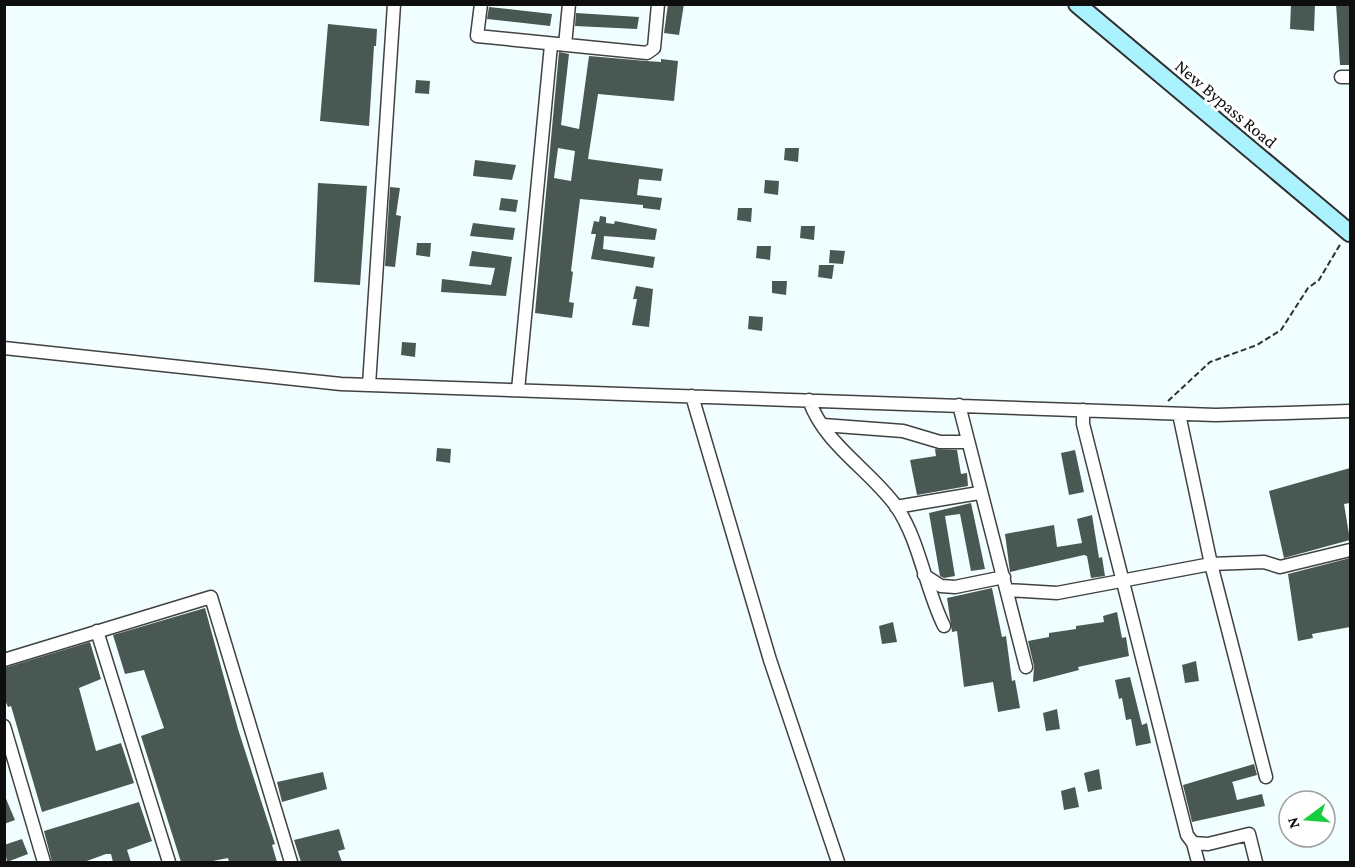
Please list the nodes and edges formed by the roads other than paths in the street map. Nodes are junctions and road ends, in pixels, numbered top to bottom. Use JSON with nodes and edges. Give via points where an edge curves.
{"nodes":[{"id":1,"x":394,"y":4,"type":"edge"},
{"id":2,"x":481,"y":4,"type":"edge"},
{"id":3,"x":570,"y":4,"type":"edge"},
{"id":4,"x":658,"y":4,"type":"edge"},
{"id":5,"x":1077,"y":4,"type":"edge"},
{"id":6,"x":551,"y":45,"type":"junction"},
{"id":7,"x":565,"y":45,"type":"junction"},
{"id":8,"x":1349,"y":228,"type":"edge"},
{"id":9,"x":4,"y":348,"type":"edge"},
{"id":10,"x":369,"y":385,"type":"junction"},
{"id":11,"x":518,"y":390,"type":"junction"},
{"id":12,"x":692,"y":396,"type":"junction"},
{"id":13,"x":809,"y":399,"type":"junction"},
{"id":14,"x":958,"y":405,"type":"junction"},
{"id":15,"x":1083,"y":410,"type":"junction"},
{"id":16,"x":1350,"y":411,"type":"edge"},
{"id":17,"x":1179,"y":414,"type":"junction"},
{"id":18,"x":823,"y":426,"type":"junction"},
{"id":19,"x":967,"y":442,"type":"junction"},
{"id":20,"x":979,"y":493,"type":"junction"},
{"id":21,"x":896,"y":507,"type":"junction"},
{"id":22,"x":1350,"y":550,"type":"edge"},
{"id":23,"x":1211,"y":564,"type":"junction"},
{"id":24,"x":924,"y":575,"type":"junction"},
{"id":25,"x":1004,"y":577,"type":"junction"},
{"id":26,"x":1123,"y":581,"type":"junction"},
{"id":27,"x":1007,"y":590,"type":"junction"},
{"id":28,"x":944,"y":626,"type":"dead end"},
{"id":29,"x":97,"y":631,"type":"junction"},
{"id":30,"x":4,"y":660,"type":"edge"},
{"id":31,"x":1026,"y":668,"type":"dead end"},
{"id":32,"x":4,"y":726,"type":"edge"},
{"id":33,"x":1266,"y":777,"type":"dead end"},
{"id":34,"x":1193,"y":843,"type":"junction"},
{"id":35,"x":44,"y":862,"type":"edge"},
{"id":36,"x":169,"y":862,"type":"edge"},
{"id":37,"x":291,"y":862,"type":"edge"},
{"id":38,"x":838,"y":862,"type":"edge"},
{"id":39,"x":1198,"y":862,"type":"edge"},
{"id":40,"x":1256,"y":862,"type":"edge"}],
"edges":[{"from":1,"to":10,"type":"street"},
{"from":2,"to":6,"type":"street","via":[[477,36]]},
{"from":3,"to":7,"type":"street"},
{"from":4,"to":7,"type":"street","via":[[654,48],[649,52]]},
{"from":5,"to":8,"type":"main road","name":"New Bypass Road"},
{"from":6,"to":7,"type":"street"},
{"from":6,"to":11,"type":"street"},
{"from":9,"to":10,"type":"street"},
{"from":10,"to":11,"type":"street"},
{"from":11,"to":12,"type":"street"},
{"from":12,"to":13,"type":"street"},
{"from":12,"to":38,"type":"street","via":[[770,660]]},
{"from":13,"to":14,"type":"street"},
{"from":13,"to":18,"type":"street"},
{"from":14,"to":15,"type":"street"},
{"from":14,"to":19,"type":"street"},
{"from":15,"to":17,"type":"street"},
{"from":15,"to":26,"type":"street","via":[[1083,424]]},
{"from":16,"to":17,"type":"street"},
{"from":17,"to":23,"type":"street"},
{"from":18,"to":19,"type":"street","via":[[903,431],[940,442]]},
{"from":18,"to":21,"type":"street"},
{"from":19,"to":20,"type":"street"},
{"from":20,"to":21,"type":"street"},
{"from":20,"to":25,"type":"street"},
{"from":21,"to":24,"type":"street"},
{"from":22,"to":23,"type":"street","via":[[1280,567],[1264,562]]},
{"from":23,"to":26,"type":"street"},
{"from":23,"to":33,"type":"street"},
{"from":24,"to":25,"type":"street","via":[[941,586],[955,587]]},
{"from":24,"to":28,"type":"street"},
{"from":25,"to":27,"type":"street"},
{"from":26,"to":27,"type":"street","via":[[1057,593]]},
{"from":26,"to":34,"type":"street","via":[[1187,835]]},
{"from":27,"to":31,"type":"street"},
{"from":29,"to":30,"type":"street"},
{"from":29,"to":36,"type":"street"},
{"from":29,"to":37,"type":"street","via":[[211,597]]},
{"from":32,"to":35,"type":"street"},
{"from":34,"to":39,"type":"street"},
{"from":34,"to":40,"type":"street","via":[[1208,844],[1249,834]]}]}
